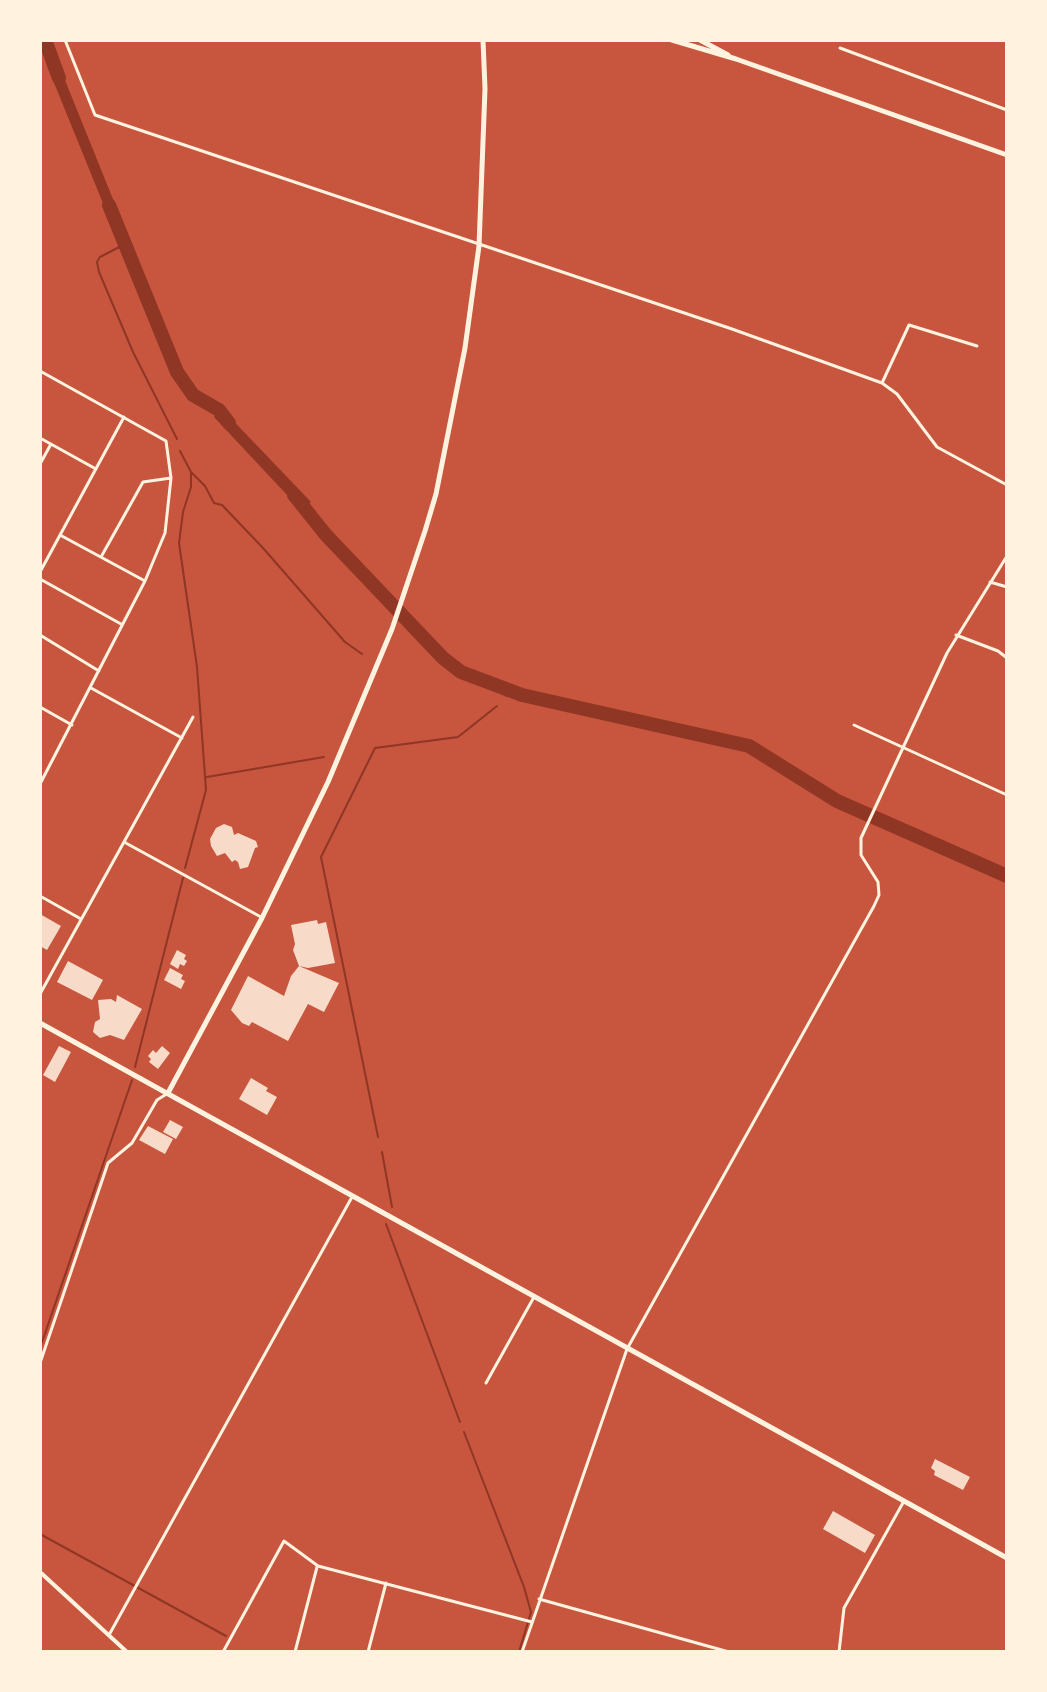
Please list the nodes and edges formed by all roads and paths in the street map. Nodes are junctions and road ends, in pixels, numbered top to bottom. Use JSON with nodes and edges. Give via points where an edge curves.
{"nodes":[{"id":1,"x":65,"y":40,"type":"edge"},
{"id":2,"x":483,"y":40,"type":"edge"},
{"id":3,"x":672,"y":40,"type":"edge"},
{"id":4,"x":700,"y":40,"type":"edge"},
{"id":5,"x":840,"y":48,"type":"dead end"},
{"id":6,"x":736,"y":59,"type":"junction"},
{"id":7,"x":1007,"y":110,"type":"edge"},
{"id":8,"x":1007,"y":155,"type":"edge"},
{"id":9,"x":479,"y":246,"type":"junction"},
{"id":10,"x":977,"y":346,"type":"dead end"},
{"id":11,"x":40,"y":371,"type":"edge"},
{"id":12,"x":882,"y":383,"type":"junction"},
{"id":13,"x":124,"y":417,"type":"junction"},
{"id":14,"x":40,"y":438,"type":"edge"},
{"id":15,"x":51,"y":444,"type":"junction"},
{"id":16,"x":40,"y":464,"type":"edge"},
{"id":17,"x":96,"y":469,"type":"junction"},
{"id":18,"x":171,"y":478,"type":"junction"},
{"id":19,"x":1007,"y":485,"type":"edge"},
{"id":20,"x":60,"y":535,"type":"junction"},
{"id":21,"x":1007,"y":556,"type":"edge"},
{"id":22,"x":101,"y":557,"type":"junction"},
{"id":23,"x":40,"y":572,"type":"edge"},
{"id":24,"x":40,"y":579,"type":"edge"},
{"id":25,"x":145,"y":581,"type":"junction"},
{"id":26,"x":990,"y":582,"type":"junction"},
{"id":27,"x":1007,"y":587,"type":"edge"},
{"id":28,"x":121,"y":624,"type":"junction"},
{"id":29,"x":40,"y":635,"type":"edge"},
{"id":30,"x":956,"y":635,"type":"junction"},
{"id":31,"x":1007,"y":658,"type":"edge"},
{"id":32,"x":99,"y":671,"type":"junction"},
{"id":33,"x":91,"y":688,"type":"junction"},
{"id":34,"x":40,"y":707,"type":"edge"},
{"id":35,"x":193,"y":717,"type":"dead end"},
{"id":36,"x":72,"y":725,"type":"junction"},
{"id":37,"x":854,"y":725,"type":"dead end"},
{"id":38,"x":182,"y":738,"type":"junction"},
{"id":39,"x":905,"y":748,"type":"junction"},
{"id":40,"x":40,"y":784,"type":"edge"},
{"id":41,"x":1007,"y":795,"type":"edge"},
{"id":42,"x":124,"y":842,"type":"junction"},
{"id":43,"x":40,"y":896,"type":"edge"},
{"id":44,"x":262,"y":918,"type":"junction"},
{"id":45,"x":81,"y":919,"type":"junction"},
{"id":46,"x":40,"y":994,"type":"edge"},
{"id":47,"x":40,"y":1023,"type":"edge"},
{"id":48,"x":168,"y":1093,"type":"junction"},
{"id":49,"x":352,"y":1197,"type":"junction"},
{"id":50,"x":534,"y":1297,"type":"junction"},
{"id":51,"x":627,"y":1349,"type":"junction"},
{"id":52,"x":40,"y":1363,"type":"edge"},
{"id":53,"x":486,"y":1383,"type":"dead end"},
{"id":54,"x":904,"y":1501,"type":"junction"},
{"id":55,"x":1007,"y":1558,"type":"edge"},
{"id":56,"x":318,"y":1566,"type":"junction"},
{"id":57,"x":40,"y":1572,"type":"edge"},
{"id":58,"x":386,"y":1583,"type":"junction"},
{"id":59,"x":539,"y":1599,"type":"junction"},
{"id":60,"x":529,"y":1621,"type":"junction"},
{"id":61,"x":109,"y":1635,"type":"junction"},
{"id":62,"x":715,"y":1650,"type":"edge"},
{"id":63,"x":127,"y":1652,"type":"edge"},
{"id":64,"x":223,"y":1652,"type":"edge"},
{"id":65,"x":295,"y":1652,"type":"edge"},
{"id":66,"x":368,"y":1652,"type":"edge"},
{"id":67,"x":522,"y":1652,"type":"edge"},
{"id":68,"x":729,"y":1652,"type":"edge"},
{"id":69,"x":839,"y":1652,"type":"edge"}],
"edges":[{"from":1,"to":9,"type":"street","via":[[95,115]]},
{"from":2,"to":9,"type":"main road"},
{"from":3,"to":6,"type":"main road"},
{"from":4,"to":6,"type":"main road"},
{"from":5,"to":7,"type":"street"},
{"from":6,"to":8,"type":"main road"},
{"from":9,"to":12,"type":"street"},
{"from":9,"to":44,"type":"main road","via":[[450,431],[411,577],[328,782]]},
{"from":10,"to":12,"type":"street","via":[[909,325]]},
{"from":11,"to":13,"type":"street"},
{"from":12,"to":19,"type":"street","via":[[897,394],[937,447]]},
{"from":13,"to":17,"type":"street"},
{"from":13,"to":18,"type":"street","via":[[166,441]]},
{"from":14,"to":15,"type":"street"},
{"from":15,"to":16,"type":"street"},
{"from":15,"to":17,"type":"street"},
{"from":17,"to":20,"type":"street"},
{"from":18,"to":22,"type":"street","via":[[143,482]]},
{"from":18,"to":25,"type":"street","via":[[165,533]]},
{"from":20,"to":22,"type":"street"},
{"from":20,"to":23,"type":"street"},
{"from":21,"to":26,"type":"street"},
{"from":22,"to":25,"type":"street"},
{"from":24,"to":28,"type":"street"},
{"from":25,"to":28,"type":"street"},
{"from":26,"to":27,"type":"street"},
{"from":26,"to":30,"type":"street"},
{"from":28,"to":32,"type":"street"},
{"from":29,"to":32,"type":"street"},
{"from":30,"to":31,"type":"street"},
{"from":30,"to":39,"type":"street"},
{"from":32,"to":33,"type":"street"},
{"from":33,"to":36,"type":"street"},
{"from":33,"to":38,"type":"street"},
{"from":34,"to":36,"type":"street"},
{"from":35,"to":38,"type":"street"},
{"from":36,"to":40,"type":"street"},
{"from":37,"to":39,"type":"street"},
{"from":38,"to":42,"type":"street"},
{"from":39,"to":41,"type":"street"},
{"from":39,"to":51,"type":"street","via":[[859,847],[878,882],[874,906]]},
{"from":42,"to":44,"type":"street"},
{"from":42,"to":45,"type":"street"},
{"from":43,"to":45,"type":"street"},
{"from":44,"to":48,"type":"main road"},
{"from":45,"to":46,"type":"street"},
{"from":47,"to":48,"type":"main road"},
{"from":48,"to":49,"type":"main road"},
{"from":48,"to":52,"type":"street","via":[[157,1100],[128,1148],[108,1163]]},
{"from":49,"to":50,"type":"main road"},
{"from":49,"to":61,"type":"street"},
{"from":50,"to":51,"type":"main road"},
{"from":50,"to":53,"type":"street"},
{"from":51,"to":54,"type":"main road"},
{"from":51,"to":59,"type":"street"},
{"from":54,"to":55,"type":"main road"},
{"from":54,"to":69,"type":"street","via":[[844,1608]]},
{"from":56,"to":58,"type":"street"},
{"from":56,"to":64,"type":"street","via":[[284,1541]]},
{"from":56,"to":65,"type":"street"},
{"from":57,"to":61,"type":"street"},
{"from":58,"to":60,"type":"street"},
{"from":58,"to":66,"type":"street"},
{"from":59,"to":60,"type":"street"},
{"from":59,"to":62,"type":"street"},
{"from":60,"to":67,"type":"street"},
{"from":61,"to":63,"type":"street"},
{"from":62,"to":68,"type":"street"}]}
